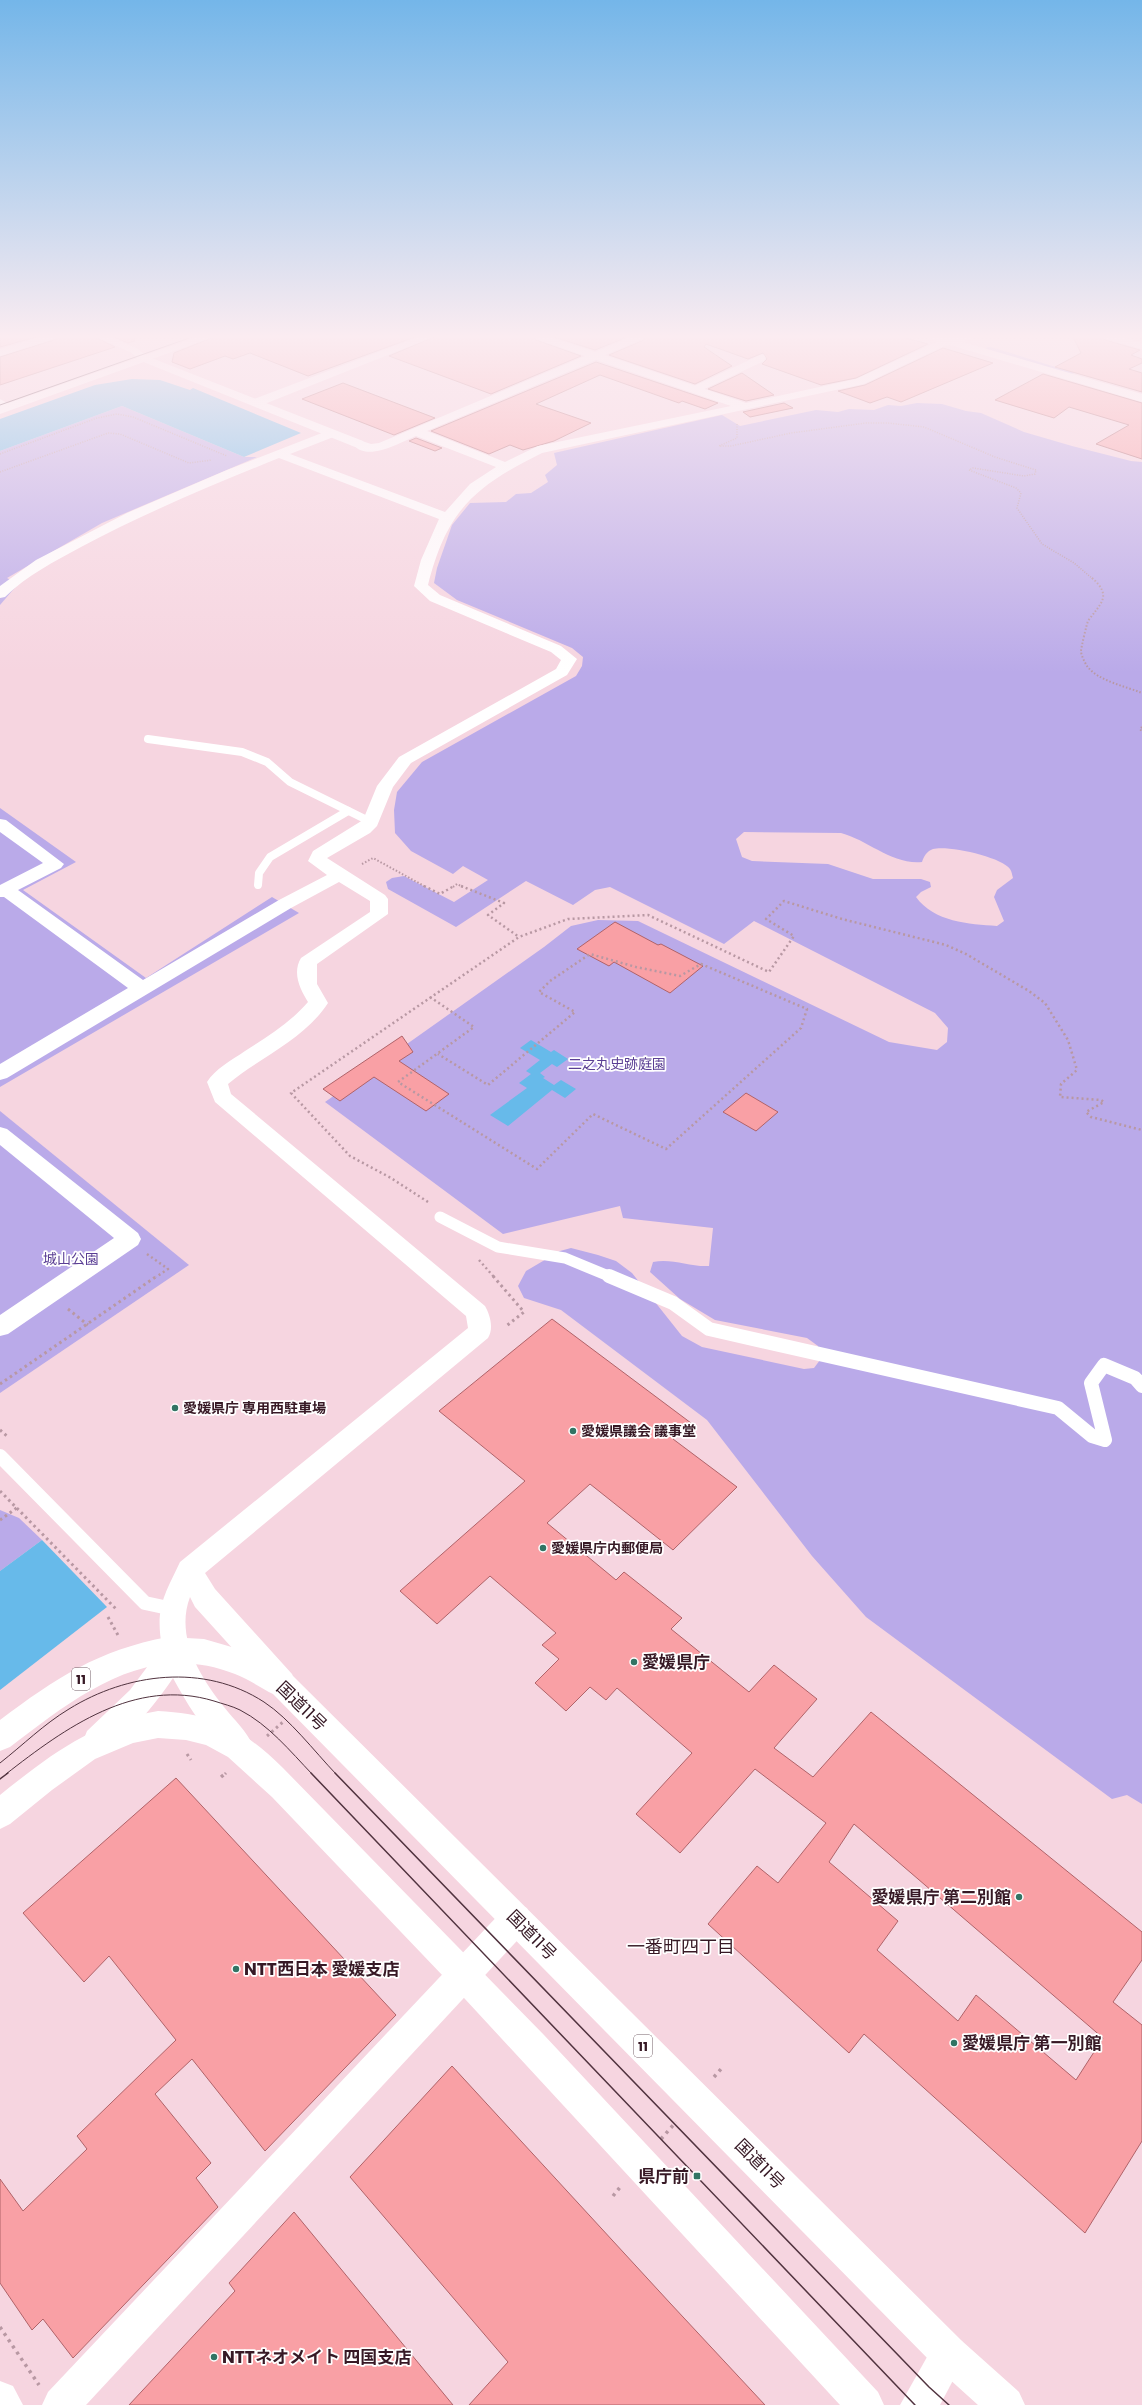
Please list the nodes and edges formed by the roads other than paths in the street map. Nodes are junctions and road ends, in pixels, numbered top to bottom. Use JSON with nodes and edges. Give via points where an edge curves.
{"nodes":[{"id":1,"x":291,"y":449,"type":"edge"},
{"id":2,"x":462,"y":449,"type":"edge"},
{"id":3,"x":542,"y":449,"type":"edge"},
{"id":4,"x":279,"y":454,"type":"junction"},
{"id":5,"x":505,"y":466,"type":"junction"},
{"id":6,"x":446,"y":517,"type":"junction"},
{"id":7,"x":2,"y":589,"type":"edge"},
{"id":8,"x":148,"y":739,"type":"dead end"},
{"id":9,"x":348,"y":811,"type":"junction"},
{"id":10,"x":371,"y":822,"type":"junction"},
{"id":11,"x":0,"y":824,"type":"edge"},
{"id":12,"x":340,"y":875,"type":"junction"},
{"id":13,"x":258,"y":885,"type":"dead end"},
{"id":14,"x":2,"y":890,"type":"edge"},
{"id":15,"x":142,"y":989,"type":"junction"},
{"id":16,"x":0,"y":1073,"type":"edge"},
{"id":17,"x":0,"y":1134,"type":"edge"},
{"id":18,"x":440,"y":1217,"type":"road end"},
{"id":19,"x":0,"y":1327,"type":"edge"},
{"id":20,"x":1142,"y":1386,"type":"edge"},
{"id":21,"x":0,"y":1456,"type":"edge"},
{"id":22,"x":189,"y":1570,"type":"junction"},
{"id":23,"x":173,"y":1609,"type":"junction"},
{"id":24,"x":175,"y":1650,"type":"junction"},
{"id":25,"x":293,"y":1695,"type":"junction"},
{"id":26,"x":0,"y":1737,"type":"edge"},
{"id":27,"x":96,"y":1741,"type":"junction"},
{"id":28,"x":246,"y":1753,"type":"junction"},
{"id":29,"x":0,"y":1814,"type":"edge"},
{"id":30,"x":516,"y":1919,"type":"junction"},
{"id":31,"x":464,"y":1974,"type":"junction"},
{"id":32,"x":949,"y":2354,"type":"junction"},
{"id":33,"x":51,"y":2396,"type":"edge"},
{"id":34,"x":0,"y":2399,"type":"edge"},
{"id":35,"x":4,"y":2405,"type":"edge"},
{"id":36,"x":865,"y":2405,"type":"edge"},
{"id":37,"x":919,"y":2405,"type":"edge"},
{"id":38,"x":1006,"y":2405,"type":"edge"}],
"edges":[{"from":1,"to":4,"type":"main road"},
{"from":2,"to":5,"type":"main road"},
{"from":3,"to":5,"type":"main road"},
{"from":4,"to":6,"type":"main road"},
{"from":4,"to":7,"type":"main road","via":[[248,465],[110,526],[22,574]]},
{"from":5,"to":6,"type":"main road","via":[[471,488]]},
{"from":6,"to":10,"type":"main road","via":[[424,568],[421,586],[435,598],[556,649],[569,659],[562,672],[405,760],[385,786]]},
{"from":8,"to":9,"type":"lane","via":[[242,752],[267,762],[295,784]]},
{"from":9,"to":10,"type":"lane"},
{"from":9,"to":13,"type":"lane","via":[[270,857],[259,873]]},
{"from":10,"to":12,"type":"main road","via":[[364,829],[319,855],[317,861]]},
{"from":11,"to":14,"type":"main road","via":[[55,864]]},
{"from":12,"to":15,"type":"main road","via":[[285,904]]},
{"from":12,"to":22,"type":"main road","via":[[379,898],[379,914],[308,962],[307,984],[318,1003],[307,1018],[233,1067],[216,1082],[222,1097],[477,1312],[480,1331]]},
{"from":14,"to":15,"type":"main road"},
{"from":15,"to":16,"type":"main road"},
{"from":17,"to":19,"type":"main road","via":[[130,1239]]},
{"from":18,"to":20,"type":"lane","via":[[498,1248],[565,1258],[673,1303],[710,1329],[1058,1408],[1092,1436],[1105,1440],[1091,1383],[1104,1365],[1135,1378]]},
{"from":21,"to":23,"type":"lane","via":[[145,1603]]},
{"from":22,"to":23,"type":"main road"},
{"from":22,"to":25,"type":"main road","via":[[205,1598]]},
{"from":23,"to":24,"type":"main road"},
{"from":24,"to":25,"type":"main road","name":"国道11号","number":"11","via":[[208,1652],[235,1660],[260,1670]]},
{"from":24,"to":26,"type":"main road","name":"国道11号","number":"11","via":[[151,1651],[121,1659],[95,1671],[43,1704]]},
{"from":24,"to":27,"type":"main road","via":[[162,1673],[142,1699]]},
{"from":24,"to":28,"type":"main road","via":[[202,1703]]},
{"from":25,"to":30,"type":"main road","name":"国道11号","number":"11"},
{"from":27,"to":28,"type":"main road","via":[[142,1726],[187,1726],[221,1737]]},
{"from":27,"to":29,"type":"main road"},
{"from":28,"to":31,"type":"main road"},
{"from":30,"to":31,"type":"main road"},
{"from":30,"to":32,"type":"main road","name":"国道11号","number":"11"},
{"from":31,"to":33,"type":"main road"},
{"from":31,"to":36,"type":"main road"},
{"from":32,"to":37,"type":"main road"},
{"from":32,"to":38,"type":"main road","name":"国道11号","number":"11"},
{"from":34,"to":35,"type":"main road"}]}
